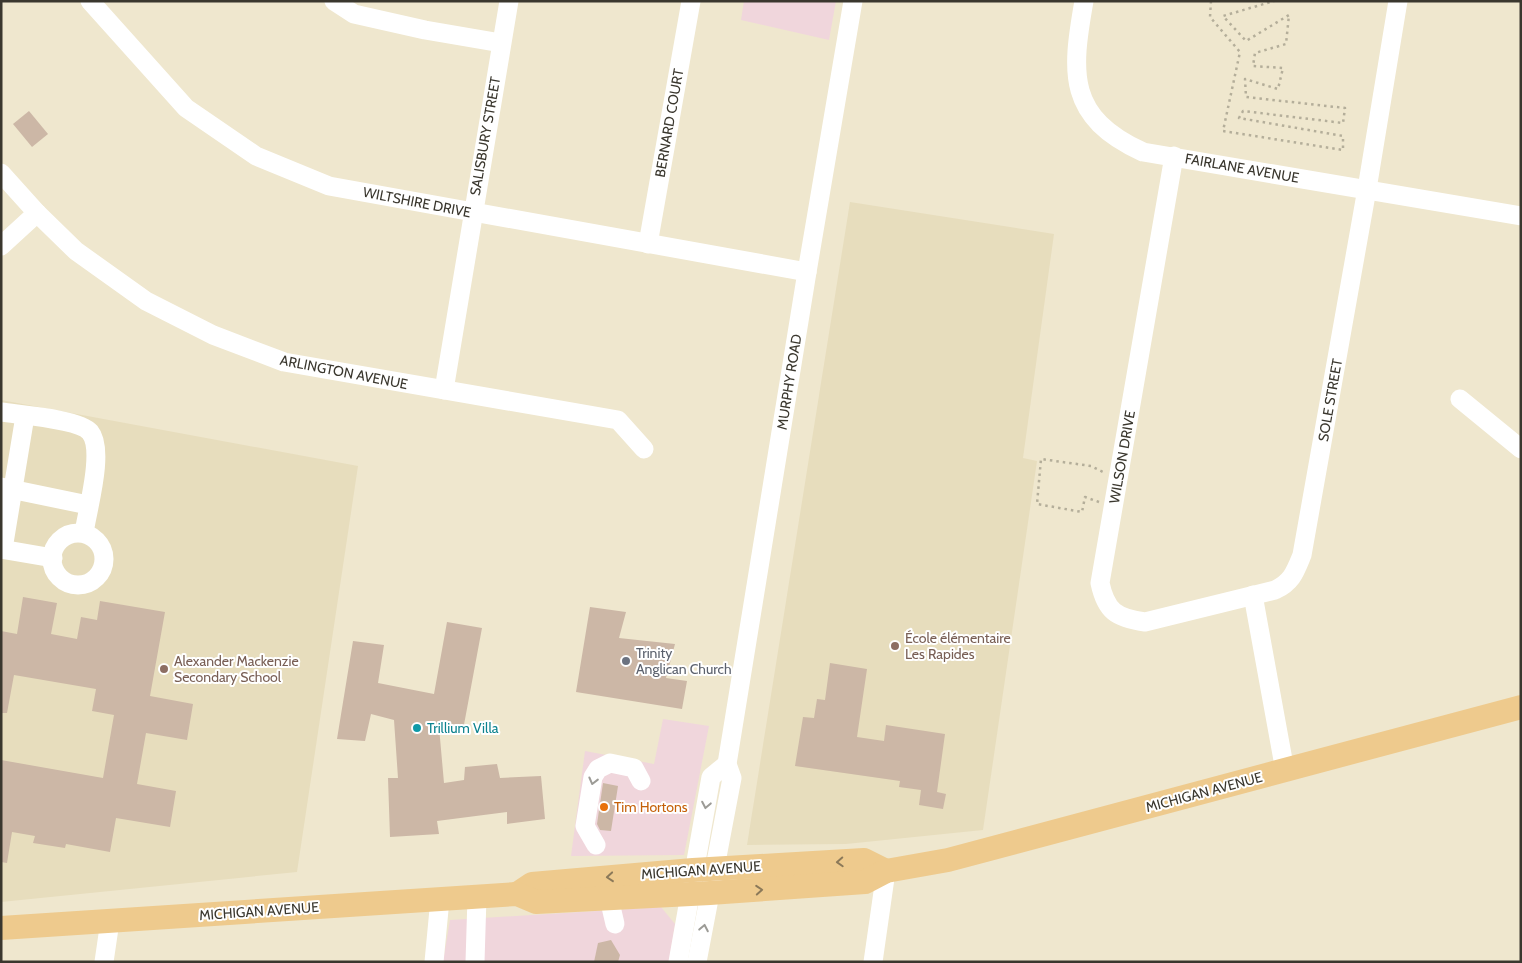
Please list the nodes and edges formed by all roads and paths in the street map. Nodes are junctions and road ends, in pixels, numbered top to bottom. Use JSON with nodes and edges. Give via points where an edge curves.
{"nodes":[{"id":1,"x":90,"y":1,"type":"edge"},
{"id":2,"x":334,"y":1,"type":"edge"},
{"id":3,"x":509,"y":1,"type":"edge"},
{"id":4,"x":692,"y":1,"type":"edge"},
{"id":5,"x":854,"y":1,"type":"edge"},
{"id":6,"x":1084,"y":1,"type":"edge"},
{"id":7,"x":1212,"y":1,"type":"edge"},
{"id":8,"x":1274,"y":1,"type":"edge"},
{"id":9,"x":1398,"y":1,"type":"edge"},
{"id":10,"x":502,"y":43,"type":"junction"},
{"id":11,"x":1174,"y":156,"type":"junction"},
{"id":12,"x":1,"y":173,"type":"edge"},
{"id":13,"x":1367,"y":189,"type":"junction"},
{"id":14,"x":37,"y":213,"type":"junction"},
{"id":15,"x":472,"y":213,"type":"junction"},
{"id":16,"x":1521,"y":216,"type":"edge"},
{"id":17,"x":648,"y":244,"type":"junction"},
{"id":18,"x":1,"y":246,"type":"edge"},
{"id":19,"x":807,"y":272,"type":"junction"},
{"id":20,"x":444,"y":390,"type":"junction"},
{"id":21,"x":1460,"y":399,"type":"dead end"},
{"id":22,"x":1,"y":412,"type":"edge"},
{"id":23,"x":25,"y":416,"type":"junction"},
{"id":24,"x":644,"y":449,"type":"dead end"},
{"id":25,"x":1521,"y":449,"type":"edge"},
{"id":26,"x":1118,"y":478,"type":"junction"},
{"id":27,"x":7,"y":488,"type":"edge"},
{"id":28,"x":88,"y":505,"type":"junction"},
{"id":29,"x":1114,"y":506,"type":"junction"},
{"id":30,"x":84,"y":533,"type":"junction"},
{"id":31,"x":2,"y":549,"type":"edge"},
{"id":32,"x":53,"y":558,"type":"junction"},
{"id":33,"x":1253,"y":595,"type":"junction"},
{"id":34,"x":1521,"y":707,"type":"edge"},
{"id":35,"x":1285,"y":771,"type":"junction"},
{"id":36,"x":641,"y":781,"type":"dead end"},
{"id":37,"x":596,"y":845,"type":"dead end"},
{"id":38,"x":705,"y":869,"type":"junction"},
{"id":39,"x":886,"y":872,"type":"junction"},
{"id":40,"x":517,"y":894,"type":"junction"},
{"id":41,"x":700,"y":894,"type":"junction"},
{"id":42,"x":477,"y":897,"type":"junction"},
{"id":43,"x":609,"y":898,"type":"junction"},
{"id":44,"x":440,"y":899,"type":"junction"},
{"id":45,"x":110,"y":921,"type":"junction"},
{"id":46,"x":614,"y":924,"type":"dead end"},
{"id":47,"x":1,"y":928,"type":"edge"},
{"id":48,"x":104,"y":962,"type":"edge"},
{"id":49,"x":434,"y":962,"type":"edge"},
{"id":50,"x":476,"y":962,"type":"edge"},
{"id":51,"x":678,"y":962,"type":"edge"},
{"id":52,"x":697,"y":962,"type":"edge"},
{"id":53,"x":873,"y":962,"type":"edge"}],
"edges":[{"from":1,"to":15,"type":"street","name":"WILTSHIRE DRIVE","via":[[186,108],[256,156],[329,186]]},
{"from":2,"to":10,"type":"street","via":[[354,14]]},
{"from":3,"to":10,"type":"street","name":"SALISBURY STREET"},
{"from":4,"to":17,"type":"street","name":"BERNARD COURT"},
{"from":5,"to":19,"type":"street","name":"MURPHY ROAD"},
{"from":6,"to":11,"type":"street","name":"FAIRLANE AVENUE","via":[[1076,46],[1080,96],[1108,132],[1122,142],[1143,152]]},
{"from":7,"to":8,"type":"path","via":[[1210,18],[1240,52],[1223,131],[1343,150],[1343,136],[1239,118],[1243,111],[1343,123],[1345,108],[1246,96],[1245,79],[1278,89],[1283,68],[1253,66],[1255,53],[1286,44],[1289,15],[1246,40],[1223,16]]},
{"from":9,"to":13,"type":"street","name":"SOLE STREET"},
{"from":10,"to":15,"type":"street","name":"SALISBURY STREET"},
{"from":11,"to":13,"type":"street","name":"FAIRLANE AVENUE"},
{"from":11,"to":26,"type":"street","name":"WILSON DRIVE"},
{"from":12,"to":14,"type":"street","name":"ARLINGTON AVENUE"},
{"from":13,"to":16,"type":"street","name":"FAIRLANE AVENUE"},
{"from":13,"to":33,"type":"street","name":"SOLE STREET","via":[[1302,555],[1293,578],[1286,585]]},
{"from":14,"to":18,"type":"street"},
{"from":14,"to":20,"type":"street","name":"ARLINGTON AVENUE","via":[[76,251],[146,301],[213,335],[284,362]]},
{"from":15,"to":17,"type":"street","name":"WILTSHIRE DRIVE"},
{"from":15,"to":20,"type":"street","name":"SALISBURY STREET"},
{"from":17,"to":19,"type":"street","name":"WILTSHIRE DRIVE"},
{"from":19,"to":38,"type":"street","name":"MURPHY ROAD","via":[[727,764],[711,777]]},
{"from":20,"to":24,"type":"street","name":"ARLINGTON AVENUE","via":[[618,420]]},
{"from":21,"to":25,"type":"street"},
{"from":22,"to":23,"type":"street"},
{"from":23,"to":27,"type":"street"},
{"from":23,"to":28,"type":"street","via":[[74,424],[89,431],[95,441],[97,455]]},
{"from":26,"to":29,"type":"street","name":"WILSON DRIVE"},
{"from":26,"to":29,"type":"path","via":[[1091,466],[1041,459],[1037,504],[1082,512],[1085,498]]},
{"from":27,"to":28,"type":"street"},
{"from":27,"to":31,"type":"street"},
{"from":28,"to":30,"type":"street"},
{"from":29,"to":33,"type":"street","name":"WILSON DRIVE","via":[[1100,583],[1104,602],[1113,612],[1129,620],[1145,622]]},
{"from":30,"to":32,"type":"street","via":[[61,539]]},
{"from":30,"to":32,"type":"street","via":[[99,542],[105,555],[99,578],[84,584],[70,583],[53,569]]},
{"from":31,"to":32,"type":"street"},
{"from":33,"to":35,"type":"street"},
{"from":34,"to":35,"type":"main road","name":"MICHIGAN AVENUE"},
{"from":35,"to":39,"type":"main road","name":"MICHIGAN AVENUE","via":[[948,860]]},
{"from":36,"to":37,"type":"street","one_way":true,"via":[[634,768],[610,763],[598,769],[593,777],[586,826]]},
{"from":39,"to":38,"type":"main road","name":"MICHIGAN AVENUE","one_way":true,"via":[[864,860]]},
{"from":38,"to":40,"type":"main road","name":"MICHIGAN AVENUE","one_way":true,"via":[[532,884]]},
{"from":38,"to":41,"type":"street","name":"MURPHY ROAD"},
{"from":41,"to":39,"type":"main road","name":"MICHIGAN AVENUE","one_way":true,"via":[[865,882]]},
{"from":39,"to":53,"type":"street"},
{"from":40,"to":42,"type":"main road","name":"MICHIGAN AVENUE"},
{"from":40,"to":43,"type":"main road","name":"MICHIGAN AVENUE","via":[[536,902]]},
{"from":41,"to":43,"type":"main road","name":"MICHIGAN AVENUE"},
{"from":41,"to":51,"type":"street","name":"MURPHY ROAD"},
{"from":52,"to":41,"type":"street","name":"MURPHY ROAD","one_way":true},
{"from":42,"to":44,"type":"main road","name":"MICHIGAN AVENUE"},
{"from":42,"to":50,"type":"street"},
{"from":43,"to":46,"type":"street"},
{"from":44,"to":45,"type":"main road","name":"MICHIGAN AVENUE"},
{"from":44,"to":49,"type":"street"},
{"from":45,"to":47,"type":"main road","name":"MICHIGAN AVENUE"},
{"from":45,"to":48,"type":"street"}]}
